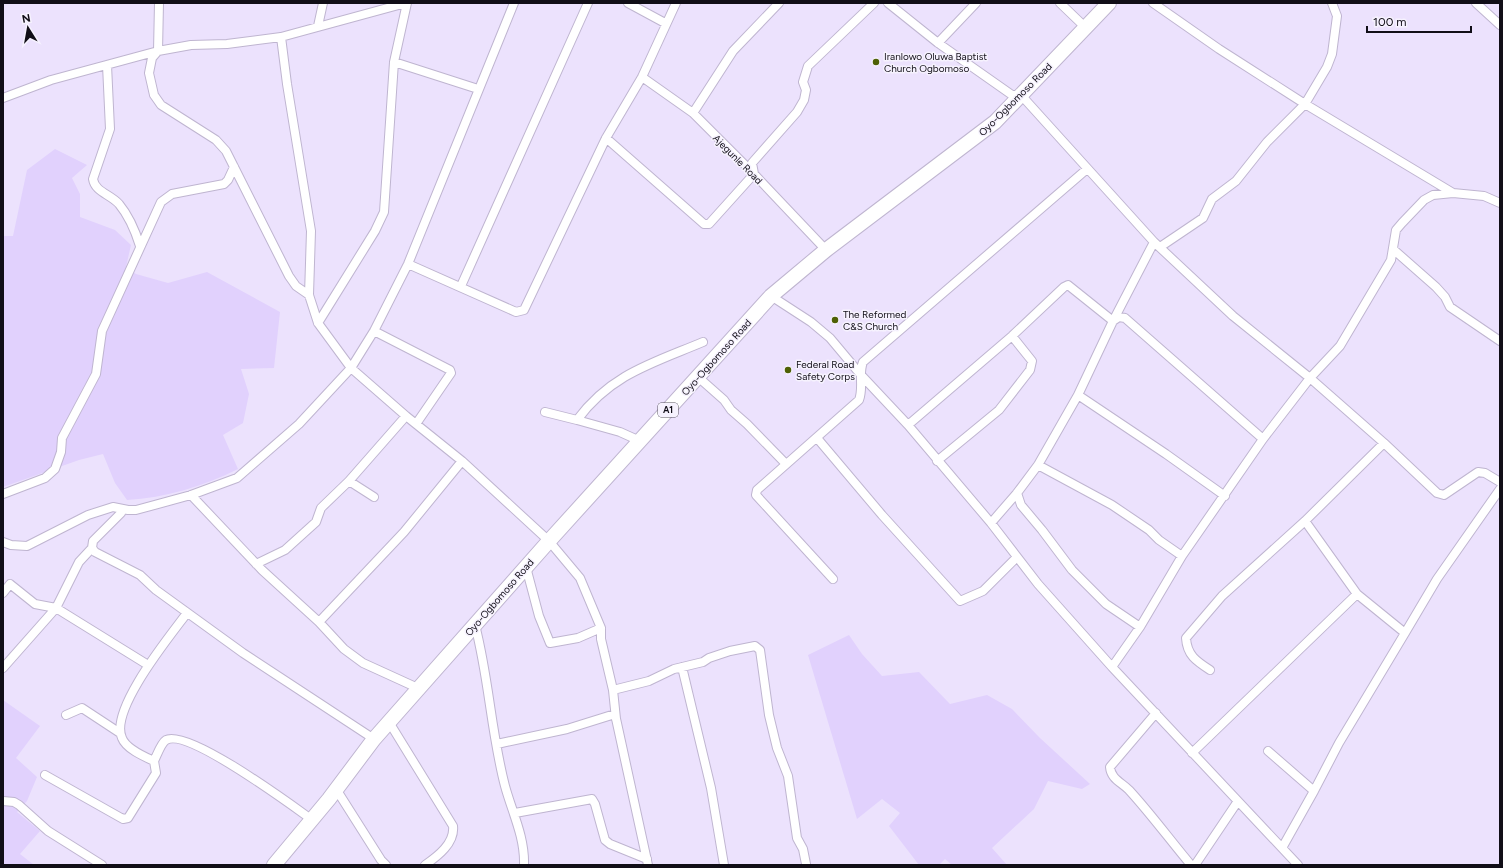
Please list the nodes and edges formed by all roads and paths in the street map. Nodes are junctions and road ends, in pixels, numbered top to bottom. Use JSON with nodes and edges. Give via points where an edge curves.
{"nodes":[{"id":1,"x":159,"y":3,"type":"edge"},
{"id":2,"x":323,"y":3,"type":"edge"},
{"id":3,"x":407,"y":3,"type":"edge"},
{"id":4,"x":514,"y":3,"type":"edge"},
{"id":5,"x":588,"y":3,"type":"edge"},
{"id":6,"x":628,"y":3,"type":"edge"},
{"id":7,"x":676,"y":3,"type":"edge"},
{"id":8,"x":779,"y":3,"type":"edge"},
{"id":9,"x":874,"y":3,"type":"edge"},
{"id":10,"x":888,"y":3,"type":"edge"},
{"id":11,"x":976,"y":3,"type":"edge"},
{"id":12,"x":1060,"y":3,"type":"edge"},
{"id":13,"x":1109,"y":3,"type":"edge"},
{"id":14,"x":1153,"y":3,"type":"edge"},
{"id":15,"x":1332,"y":3,"type":"edge"},
{"id":16,"x":1476,"y":3,"type":"edge"},
{"id":17,"x":665,"y":23,"type":"junction"},
{"id":18,"x":1500,"y":25,"type":"edge"},
{"id":19,"x":318,"y":26,"type":"junction"},
{"id":20,"x":1086,"y":28,"type":"junction"},
{"id":21,"x":281,"y":37,"type":"junction"},
{"id":22,"x":938,"y":43,"type":"junction"},
{"id":23,"x":158,"y":51,"type":"junction"},
{"id":24,"x":394,"y":62,"type":"junction"},
{"id":25,"x":106,"y":65,"type":"junction"},
{"id":26,"x":642,"y":77,"type":"junction"},
{"id":27,"x":478,"y":89,"type":"junction"},
{"id":28,"x":1021,"y":95,"type":"junction"},
{"id":29,"x":3,"y":98,"type":"edge"},
{"id":30,"x":1305,"y":104,"type":"junction"},
{"id":31,"x":693,"y":113,"type":"junction"},
{"id":32,"x":606,"y":138,"type":"junction"},
{"id":33,"x":234,"y":167,"type":"junction"},
{"id":34,"x":1087,"y":168,"type":"junction"},
{"id":35,"x":754,"y":174,"type":"junction"},
{"id":36,"x":1453,"y":193,"type":"junction"},
{"id":37,"x":1500,"y":203,"type":"edge"},
{"id":38,"x":1157,"y":245,"type":"junction"},
{"id":39,"x":140,"y":246,"type":"junction"},
{"id":40,"x":826,"y":250,"type":"junction"},
{"id":41,"x":1394,"y":250,"type":"junction"},
{"id":42,"x":408,"y":264,"type":"junction"},
{"id":43,"x":461,"y":286,"type":"junction"},
{"id":44,"x":309,"y":295,"type":"junction"},
{"id":45,"x":771,"y":296,"type":"junction"},
{"id":46,"x":1113,"y":321,"type":"junction"},
{"id":47,"x":318,"y":323,"type":"junction"},
{"id":48,"x":374,"y":331,"type":"junction"},
{"id":49,"x":1012,"y":336,"type":"junction"},
{"id":50,"x":1500,"y":341,"type":"edge"},
{"id":51,"x":703,"y":342,"type":"dead end"},
{"id":52,"x":351,"y":368,"type":"junction"},
{"id":53,"x":861,"y":375,"type":"junction"},
{"id":54,"x":698,"y":377,"type":"junction"},
{"id":55,"x":1310,"y":378,"type":"junction"},
{"id":56,"x":1078,"y":395,"type":"junction"},
{"id":57,"x":545,"y":412,"type":"dead end"},
{"id":58,"x":406,"y":416,"type":"junction"},
{"id":59,"x":577,"y":420,"type":"junction"},
{"id":60,"x":416,"y":424,"type":"junction"},
{"id":61,"x":908,"y":425,"type":"junction"},
{"id":62,"x":818,"y":438,"type":"junction"},
{"id":63,"x":1263,"y":439,"type":"junction"},
{"id":64,"x":640,"y":441,"type":"junction"},
{"id":65,"x":1384,"y":443,"type":"junction"},
{"id":66,"x":462,"y":461,"type":"junction"},
{"id":67,"x":938,"y":462,"type":"junction"},
{"id":68,"x":786,"y":464,"type":"junction"},
{"id":69,"x":1038,"y":464,"type":"junction"},
{"id":70,"x":349,"y":481,"type":"junction"},
{"id":71,"x":1500,"y":482,"type":"edge"},
{"id":72,"x":1500,"y":489,"type":"edge"},
{"id":73,"x":1017,"y":493,"type":"junction"},
{"id":74,"x":3,"y":494,"type":"edge"},
{"id":75,"x":191,"y":495,"type":"junction"},
{"id":76,"x":1225,"y":496,"type":"junction"},
{"id":77,"x":374,"y":497,"type":"dead end"},
{"id":78,"x":122,"y":509,"type":"junction"},
{"id":79,"x":1305,"y":521,"type":"junction"},
{"id":80,"x":991,"y":523,"type":"junction"},
{"id":81,"x":549,"y":541,"type":"junction"},
{"id":82,"x":3,"y":542,"type":"edge"},
{"id":83,"x":92,"y":548,"type":"junction"},
{"id":84,"x":1182,"y":556,"type":"junction"},
{"id":85,"x":1017,"y":557,"type":"junction"},
{"id":86,"x":256,"y":564,"type":"junction"},
{"id":87,"x":526,"y":567,"type":"junction"},
{"id":88,"x":833,"y":579,"type":"dead end"},
{"id":89,"x":3,"y":593,"type":"edge"},
{"id":90,"x":1357,"y":594,"type":"junction"},
{"id":91,"x":56,"y":608,"type":"junction"},
{"id":92,"x":187,"y":613,"type":"junction"},
{"id":93,"x":319,"y":622,"type":"junction"},
{"id":94,"x":475,"y":624,"type":"junction"},
{"id":95,"x":1140,"y":627,"type":"junction"},
{"id":96,"x":601,"y":628,"type":"junction"},
{"id":97,"x":1405,"y":633,"type":"junction"},
{"id":98,"x":148,"y":665,"type":"junction"},
{"id":99,"x":682,"y":667,"type":"junction"},
{"id":100,"x":1112,"y":667,"type":"junction"},
{"id":101,"x":3,"y":668,"type":"edge"},
{"id":102,"x":1210,"y":670,"type":"dead end"},
{"id":103,"x":420,"y":689,"type":"junction"},
{"id":104,"x":613,"y":690,"type":"junction"},
{"id":105,"x":1156,"y":713,"type":"junction"},
{"id":106,"x":66,"y":715,"type":"dead end"},
{"id":107,"x":616,"y":720,"type":"junction"},
{"id":108,"x":389,"y":722,"type":"junction"},
{"id":109,"x":120,"y":733,"type":"junction"},
{"id":110,"x":374,"y":739,"type":"junction"},
{"id":111,"x":497,"y":744,"type":"junction"},
{"id":112,"x":1268,"y":751,"type":"dead end"},
{"id":113,"x":1192,"y":753,"type":"junction"},
{"id":114,"x":154,"y":761,"type":"junction"},
{"id":115,"x":44,"y":776,"type":"dead end"},
{"id":116,"x":336,"y":789,"type":"junction"},
{"id":117,"x":1314,"y":791,"type":"junction"},
{"id":118,"x":3,"y":801,"type":"edge"},
{"id":119,"x":1238,"y":801,"type":"junction"},
{"id":120,"x":515,"y":813,"type":"junction"},
{"id":121,"x":311,"y":819,"type":"junction"},
{"id":122,"x":1282,"y":848,"type":"junction"},
{"id":123,"x":647,"y":862,"type":"edge"},
{"id":124,"x":806,"y":864,"type":"dead end"},
{"id":125,"x":102,"y":865,"type":"edge"},
{"id":126,"x":274,"y":865,"type":"edge"},
{"id":127,"x":386,"y":865,"type":"edge"},
{"id":128,"x":425,"y":865,"type":"edge"},
{"id":129,"x":524,"y":865,"type":"edge"},
{"id":130,"x":724,"y":865,"type":"edge"},
{"id":131,"x":1191,"y":865,"type":"edge"},
{"id":132,"x":1195,"y":865,"type":"edge"},
{"id":133,"x":1298,"y":865,"type":"edge"}],
"edges":[{"from":1,"to":23,"type":"street"},
{"from":2,"to":19,"type":"street"},
{"from":3,"to":19,"type":"street"},
{"from":3,"to":24,"type":"street"},
{"from":4,"to":27,"type":"street"},
{"from":5,"to":43,"type":"street"},
{"from":6,"to":17,"type":"street"},
{"from":7,"to":17,"type":"street"},
{"from":8,"to":31,"type":"street","via":[[733,51]]},
{"from":9,"to":35,"type":"street","via":[[808,66],[803,82],[806,90],[804,100],[797,112],[752,163]]},
{"from":10,"to":22,"type":"street"},
{"from":11,"to":22,"type":"street"},
{"from":12,"to":20,"type":"street"},
{"from":13,"to":20,"type":"highway","name":"Oyo-Ogbomoso Road","number":"A1"},
{"from":14,"to":30,"type":"street"},
{"from":15,"to":30,"type":"street","via":[[1336,16],[1332,54]]},
{"from":16,"to":18,"type":"street"},
{"from":17,"to":26,"type":"street"},
{"from":19,"to":21,"type":"street"},
{"from":20,"to":28,"type":"highway","name":"Oyo-Ogbomoso Road","number":"A1"},
{"from":21,"to":23,"type":"street","via":[[227,44],[190,45]]},
{"from":21,"to":44,"type":"street","via":[[311,231]]},
{"from":22,"to":28,"type":"street","via":[[1012,95]]},
{"from":23,"to":25,"type":"street"},
{"from":23,"to":33,"type":"street","via":[[152,58],[149,73],[154,95],[161,105],[216,140],[226,151]]},
{"from":24,"to":27,"type":"street"},
{"from":24,"to":47,"type":"street","via":[[384,212],[375,232]]},
{"from":25,"to":29,"type":"street","via":[[51,80]]},
{"from":25,"to":39,"type":"street","via":[[110,129],[93,178],[96,188],[110,195],[128,217]]},
{"from":26,"to":31,"type":"street","name":"Ajegunle Road"},
{"from":26,"to":32,"type":"street"},
{"from":27,"to":42,"type":"street"},
{"from":28,"to":34,"type":"street"},
{"from":28,"to":40,"type":"highway","name":"Oyo-Ogbomoso Road","number":"A1","via":[[978,136]]},
{"from":30,"to":36,"type":"street"},
{"from":30,"to":38,"type":"street","via":[[1267,142],[1236,181],[1212,199],[1202,218]]},
{"from":31,"to":35,"type":"street","name":"Ajegunle Road"},
{"from":32,"to":35,"type":"street","via":[[704,224],[709,224]]},
{"from":32,"to":43,"type":"street","via":[[524,310],[516,312]]},
{"from":33,"to":39,"type":"street","via":[[224,184],[165,197]]},
{"from":33,"to":44,"type":"street","via":[[289,276],[296,286]]},
{"from":34,"to":38,"type":"street"},
{"from":34,"to":53,"type":"street","via":[[863,362],[860,368]]},
{"from":35,"to":40,"type":"street","name":"Ajegunle Road"},
{"from":36,"to":37,"type":"street","via":[[1484,196]]},
{"from":36,"to":41,"type":"street","via":[[1433,196],[1417,205],[1396,230]]},
{"from":38,"to":46,"type":"street"},
{"from":38,"to":55,"type":"street","via":[[1233,316]]},
{"from":39,"to":74,"type":"street","via":[[102,331],[96,374],[62,438],[55,469],[45,478]]},
{"from":40,"to":45,"type":"highway","name":"Oyo-Ogbomoso Road","number":"A1"},
{"from":41,"to":50,"type":"street","via":[[1436,287],[1450,307]]},
{"from":41,"to":55,"type":"street","via":[[1388,265],[1340,346]]},
{"from":42,"to":43,"type":"street"},
{"from":42,"to":48,"type":"street"},
{"from":44,"to":47,"type":"street"},
{"from":45,"to":53,"type":"street","via":[[811,322],[830,338]]},
{"from":45,"to":54,"type":"highway","name":"Oyo-Ogbomoso Road","number":"A1"},
{"from":46,"to":49,"type":"street","via":[[1068,285]]},
{"from":46,"to":56,"type":"street"},
{"from":46,"to":63,"type":"street","via":[[1119,317],[1125,318]]},
{"from":47,"to":52,"type":"street"},
{"from":48,"to":52,"type":"street"},
{"from":48,"to":60,"type":"street","via":[[450,370],[451,373]]},
{"from":49,"to":61,"type":"street"},
{"from":49,"to":67,"type":"street","via":[[1032,361],[1030,370],[999,410]]},
{"from":51,"to":59,"type":"street","via":[[642,366],[611,384],[590,401]]},
{"from":52,"to":58,"type":"street"},
{"from":52,"to":75,"type":"street","via":[[299,424],[243,474]]},
{"from":53,"to":61,"type":"street"},
{"from":53,"to":62,"type":"street","via":[[862,392],[859,400]]},
{"from":54,"to":64,"type":"highway","name":"Oyo-Ogbomoso Road","number":"A1"},
{"from":54,"to":68,"type":"street"},
{"from":55,"to":63,"type":"street"},
{"from":55,"to":65,"type":"street"},
{"from":56,"to":69,"type":"street"},
{"from":56,"to":76,"type":"street"},
{"from":57,"to":59,"type":"street"},
{"from":58,"to":60,"type":"street"},
{"from":58,"to":70,"type":"street"},
{"from":59,"to":64,"type":"street","via":[[620,432]]},
{"from":60,"to":66,"type":"street"},
{"from":61,"to":67,"type":"street"},
{"from":62,"to":68,"type":"street"},
{"from":62,"to":85,"type":"street","via":[[882,515],[960,601],[983,592]]},
{"from":63,"to":76,"type":"street"},
{"from":64,"to":81,"type":"highway","name":"Oyo-Ogbomoso Road","number":"A1"},
{"from":65,"to":71,"type":"street","via":[[1437,494],[1444,495],[1478,472]]},
{"from":65,"to":79,"type":"street"},
{"from":66,"to":81,"type":"street"},
{"from":66,"to":93,"type":"street","via":[[404,532]]},
{"from":67,"to":80,"type":"street"},
{"from":68,"to":88,"type":"street","via":[[757,490],[756,495]]},
{"from":69,"to":73,"type":"street"},
{"from":69,"to":84,"type":"street","via":[[1112,504]]},
{"from":70,"to":77,"type":"street"},
{"from":70,"to":86,"type":"street","via":[[321,508],[316,522],[284,550]]},
{"from":72,"to":97,"type":"street","via":[[1437,579]]},
{"from":73,"to":80,"type":"street"},
{"from":73,"to":95,"type":"street","via":[[1021,505],[1072,570],[1106,604]]},
{"from":75,"to":78,"type":"street","via":[[136,510]]},
{"from":75,"to":86,"type":"street"},
{"from":76,"to":84,"type":"street"},
{"from":78,"to":82,"type":"street","via":[[113,507],[88,515],[27,546]]},
{"from":78,"to":83,"type":"street","via":[[121,513],[92,541]]},
{"from":79,"to":90,"type":"street"},
{"from":79,"to":102,"type":"street","via":[[1222,596],[1186,638],[1186,647],[1196,660]]},
{"from":80,"to":85,"type":"street"},
{"from":81,"to":87,"type":"highway","name":"Oyo-Ogbomoso Road","number":"A1"},
{"from":81,"to":96,"type":"street","via":[[580,578]]},
{"from":83,"to":91,"type":"street","via":[[79,562]]},
{"from":83,"to":92,"type":"street","via":[[95,552],[140,575]]},
{"from":84,"to":95,"type":"street"},
{"from":85,"to":100,"type":"street"},
{"from":86,"to":93,"type":"street"},
{"from":87,"to":94,"type":"highway","name":"Oyo-Ogbomoso Road","number":"A1"},
{"from":87,"to":96,"type":"street","via":[[539,616],[550,644],[578,638]]},
{"from":89,"to":91,"type":"street","via":[[10,584],[35,604]]},
{"from":90,"to":97,"type":"street"},
{"from":90,"to":113,"type":"street"},
{"from":91,"to":98,"type":"street"},
{"from":91,"to":101,"type":"street"},
{"from":92,"to":98,"type":"street"},
{"from":92,"to":110,"type":"street"},
{"from":93,"to":103,"type":"street","via":[[344,649],[363,663]]},
{"from":94,"to":103,"type":"highway","name":"Oyo-Ogbomoso Road","number":"A1"},
{"from":94,"to":111,"type":"street","via":[[484,657]]},
{"from":95,"to":100,"type":"street"},
{"from":96,"to":104,"type":"street","via":[[601,639]]},
{"from":97,"to":117,"type":"street","via":[[1339,743]]},
{"from":98,"to":109,"type":"street","via":[[122,714]]},
{"from":99,"to":104,"type":"street"},
{"from":99,"to":124,"type":"street","via":[[704,662],[730,651],[755,646],[760,650],[769,715],[788,776],[797,838],[803,849]]},
{"from":99,"to":130,"type":"street","via":[[711,788]]},
{"from":100,"to":105,"type":"street"},
{"from":103,"to":108,"type":"highway","name":"Oyo-Ogbomoso Road","number":"A1"},
{"from":104,"to":107,"type":"street"},
{"from":105,"to":113,"type":"street"},
{"from":105,"to":131,"type":"street","via":[[1110,767],[1110,771],[1113,778],[1143,806]]},
{"from":106,"to":109,"type":"street","via":[[82,708]]},
{"from":107,"to":111,"type":"street","via":[[615,714],[567,729]]},
{"from":107,"to":123,"type":"street"},
{"from":108,"to":110,"type":"highway","name":"Oyo-Ogbomoso Road","number":"A1"},
{"from":108,"to":128,"type":"street","via":[[453,826],[454,834],[448,844],[438,856]]},
{"from":109,"to":114,"type":"street","via":[[122,740],[129,747]]},
{"from":110,"to":116,"type":"highway","name":"Oyo-Ogbomoso Road","number":"A1"},
{"from":111,"to":120,"type":"street","via":[[505,786]]},
{"from":112,"to":117,"type":"street"},
{"from":113,"to":119,"type":"street"},
{"from":114,"to":115,"type":"street","via":[[156,773],[128,818],[124,820]]},
{"from":114,"to":121,"type":"street","via":[[164,741],[181,738],[237,767]]},
{"from":116,"to":121,"type":"highway","name":"Oyo-Ogbomoso Road","number":"A1"},
{"from":116,"to":127,"type":"street"},
{"from":117,"to":122,"type":"street"},
{"from":118,"to":125,"type":"street","via":[[19,805],[48,831]]},
{"from":119,"to":122,"type":"street"},
{"from":119,"to":132,"type":"street"},
{"from":120,"to":123,"type":"street","via":[[592,799],[605,840]]},
{"from":120,"to":129,"type":"street","via":[[524,853]]},
{"from":121,"to":126,"type":"highway","name":"Oyo-Ogbomoso Road","number":"A1"},
{"from":122,"to":133,"type":"street"}]}
